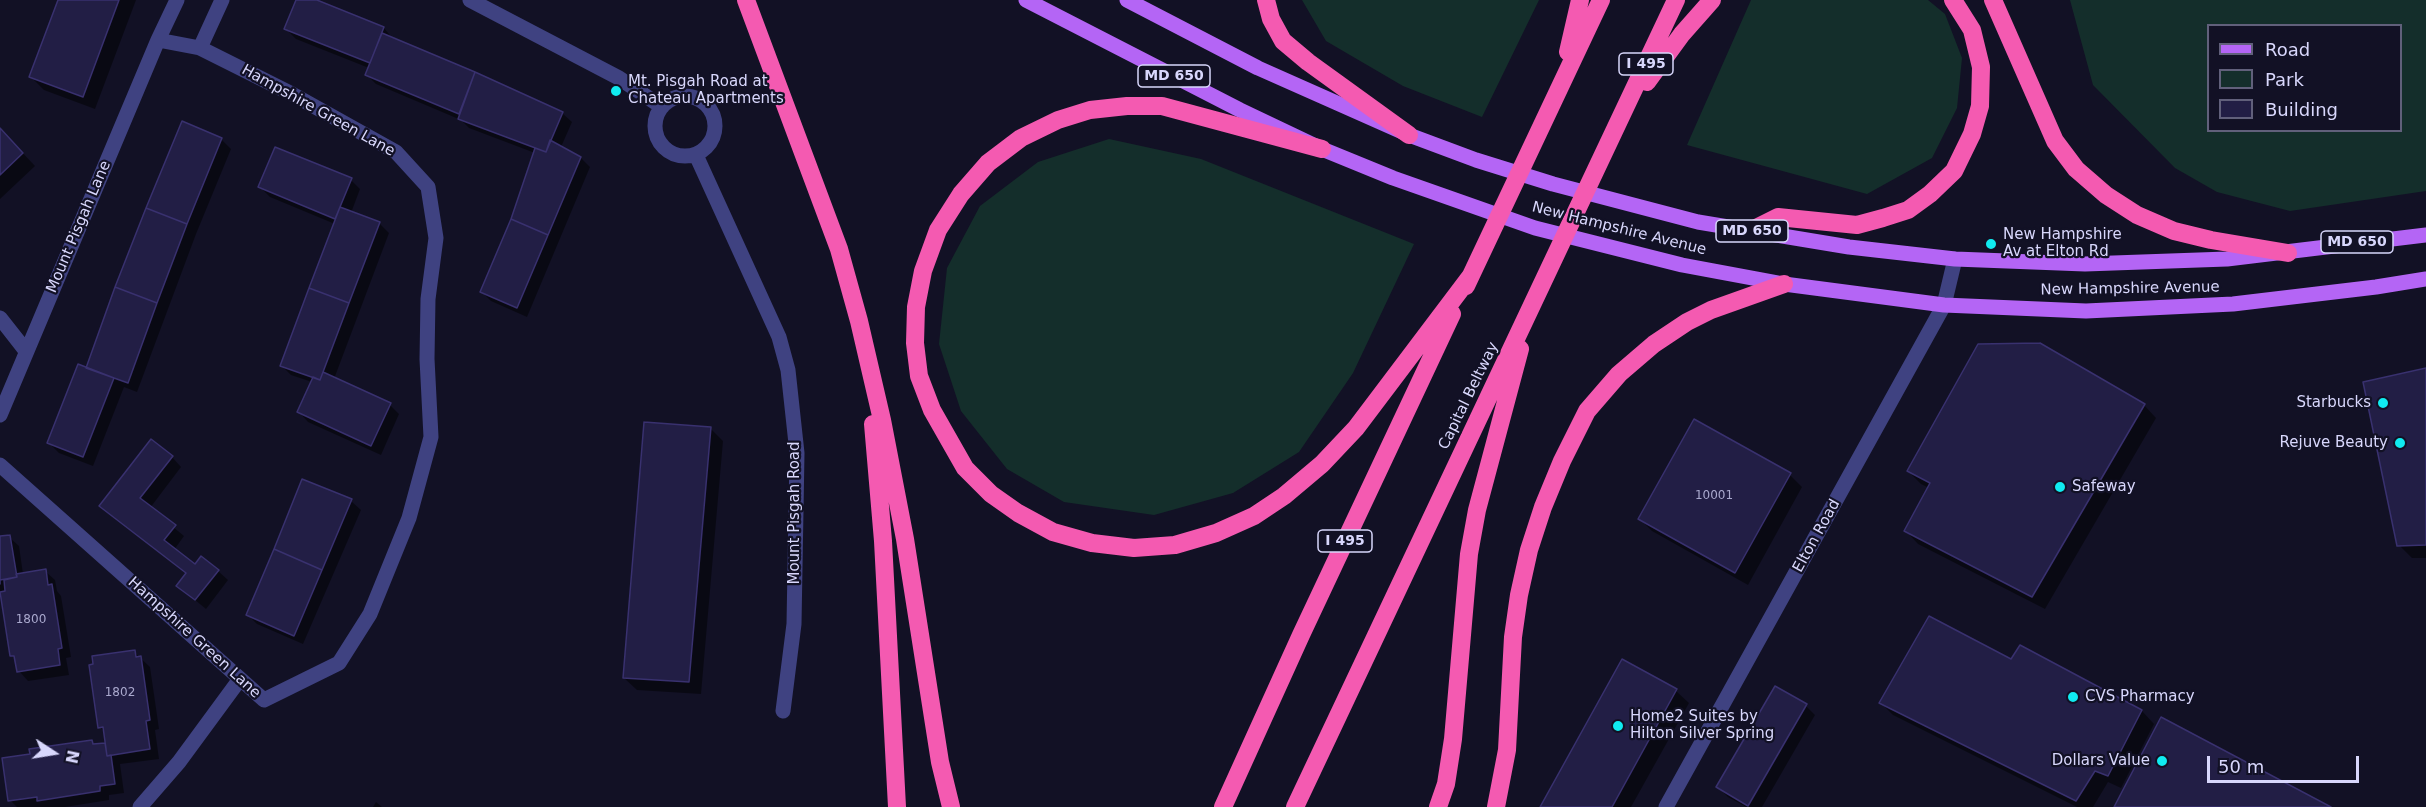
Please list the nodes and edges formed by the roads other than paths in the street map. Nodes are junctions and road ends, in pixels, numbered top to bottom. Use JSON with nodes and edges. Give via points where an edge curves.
{"nodes":[{"id":1,"x":177,"y":0,"type":"edge"},
{"id":2,"x":222,"y":0,"type":"edge"},
{"id":3,"x":470,"y":0,"type":"edge"},
{"id":4,"x":746,"y":0,"type":"edge"},
{"id":5,"x":1026,"y":0,"type":"edge"},
{"id":6,"x":1126,"y":0,"type":"edge"},
{"id":7,"x":1266,"y":0,"type":"edge"},
{"id":8,"x":1580,"y":0,"type":"edge"},
{"id":9,"x":1601,"y":0,"type":"edge"},
{"id":10,"x":1676,"y":0,"type":"edge"},
{"id":11,"x":1712,"y":0,"type":"edge"},
{"id":12,"x":1953,"y":0,"type":"edge"},
{"id":13,"x":1993,"y":0,"type":"edge"},
{"id":14,"x":158,"y":40,"type":"junction"},
{"id":15,"x":200,"y":48,"type":"junction"},
{"id":16,"x":662,"y":107,"type":"junction"},
{"id":17,"x":1551,"y":109,"type":"junction"},
{"id":18,"x":1616,"y":128,"type":"junction"},
{"id":19,"x":1409,"y":135,"type":"junction"},
{"id":20,"x":1322,"y":149,"type":"junction"},
{"id":21,"x":696,"y":155,"type":"junction"},
{"id":22,"x":1750,"y":231,"type":"junction"},
{"id":23,"x":2426,"y":235,"type":"edge"},
{"id":24,"x":2288,"y":253,"type":"junction"},
{"id":25,"x":1955,"y":259,"type":"junction"},
{"id":26,"x":1470,"y":277,"type":"junction"},
{"id":27,"x":2426,"y":279,"type":"edge"},
{"id":28,"x":1784,"y":284,"type":"junction"},
{"id":29,"x":1536,"y":295,"type":"junction"},
{"id":30,"x":1944,"y":305,"type":"junction"},
{"id":31,"x":0,"y":318,"type":"edge"},
{"id":32,"x":859,"y":321,"type":"junction"},
{"id":33,"x":26,"y":351,"type":"junction"},
{"id":34,"x":0,"y":415,"type":"edge"},
{"id":35,"x":0,"y":465,"type":"edge"},
{"id":36,"x":240,"y":680,"type":"junction"},
{"id":37,"x":783,"y":711,"type":"dead end"},
{"id":38,"x":140,"y":807,"type":"edge"},
{"id":39,"x":897,"y":807,"type":"edge"},
{"id":40,"x":951,"y":807,"type":"edge"},
{"id":41,"x":1223,"y":807,"type":"edge"},
{"id":42,"x":1294,"y":807,"type":"edge"},
{"id":43,"x":1438,"y":807,"type":"edge"},
{"id":44,"x":1496,"y":807,"type":"edge"},
{"id":45,"x":1666,"y":807,"type":"edge"}],
"edges":[{"from":1,"to":14,"type":"street","name":"Mount Pisgah Lane"},
{"from":2,"to":15,"type":"street"},
{"from":3,"to":16,"type":"street","via":[[619,78]]},
{"from":4,"to":32,"type":"highway","via":[[839,249]]},
{"from":5,"to":20,"type":"main road","name":"New Hampshire Avenue","number":"MD 650"},
{"from":6,"to":19,"type":"main road","name":"New Hampshire Avenue","number":"MD 650","via":[[1258,68]]},
{"from":7,"to":19,"type":"highway","via":[[1270,19],[1283,41]]},
{"from":8,"to":17,"type":"highway"},
{"from":9,"to":17,"type":"highway","number":"I 495"},
{"from":10,"to":18,"type":"highway","name":"Capital Beltway","number":"I 495"},
{"from":11,"to":18,"type":"highway","via":[[1682,34]]},
{"from":12,"to":22,"type":"highway","via":[[1972,30],[1982,68],[1980,106],[1972,135],[1954,171],[1908,210],[1883,218],[1857,225],[1778,217]]},
{"from":13,"to":24,"type":"highway","via":[[2055,141],[2076,169],[2106,195],[2137,215],[2175,231]]},
{"from":14,"to":15,"type":"street"},
{"from":14,"to":33,"type":"street","name":"Mount Pisgah Lane"},
{"from":15,"to":36,"type":"street","name":"Hampshire Green Lane","via":[[396,152],[428,187],[436,238],[428,299],[431,437],[409,518],[370,614],[339,663],[264,700]]},
{"from":16,"to":21,"type":"street","via":[[655,128],[664,148],[674,155]]},
{"from":16,"to":21,"type":"street","via":[[680,96],[690,96],[710,108],[715,118],[713,140]]},
{"from":17,"to":26,"type":"highway","number":"I 495"},
{"from":18,"to":29,"type":"highway","name":"Capital Beltway","number":"I 495"},
{"from":19,"to":22,"type":"main road","name":"New Hampshire Avenue","number":"MD 650","via":[[1553,184],[1698,222]]},
{"from":20,"to":26,"type":"highway","via":[[1173,109],[1127,106],[1090,110],[1058,120],[1021,138],[988,163],[961,194],[938,230],[916,307],[919,376],[932,410],[965,468],[1018,513],[1053,532],[1092,543],[1134,548],[1175,545],[1216,533],[1254,516],[1322,464],[1356,428]]},
{"from":20,"to":28,"type":"main road","name":"New Hampshire Avenue","number":"MD 650","via":[[1535,228],[1659,260]]},
{"from":21,"to":37,"type":"street","name":"Mount Pisgah Road","via":[[779,337],[788,370],[797,453],[794,624]]},
{"from":22,"to":25,"type":"main road","name":"New Hampshire Avenue","number":"MD 650"},
{"from":23,"to":24,"type":"main road","name":"New Hampshire Avenue","number":"MD 650"},
{"from":24,"to":25,"type":"main road","name":"New Hampshire Avenue","number":"MD 650","via":[[2085,264]]},
{"from":25,"to":30,"type":"street","name":"Elton Road"},
{"from":26,"to":41,"type":"highway","number":"I 495"},
{"from":27,"to":30,"type":"main road","name":"New Hampshire Avenue","number":"MD 650","via":[[2300,297],[2187,307],[2086,311]]},
{"from":28,"to":30,"type":"main road","name":"New Hampshire Avenue","number":"MD 650"},
{"from":28,"to":44,"type":"highway","via":[[1687,322],[1619,374],[1587,411],[1562,460],[1529,550],[1513,637],[1507,750]]},
{"from":29,"to":42,"type":"highway","name":"Capital Beltway","number":"I 495"},
{"from":29,"to":43,"type":"highway","via":[[1477,510],[1453,739]]},
{"from":30,"to":45,"type":"street","name":"Elton Road"},
{"from":31,"to":33,"type":"street"},
{"from":32,"to":39,"type":"highway","via":[[873,421],[883,541]]},
{"from":32,"to":40,"type":"highway","via":[[905,539],[940,762]]},
{"from":33,"to":34,"type":"street","name":"Mount Pisgah Lane"},
{"from":35,"to":36,"type":"street","name":"Hampshire Green Lane"},
{"from":36,"to":38,"type":"street"}]}
